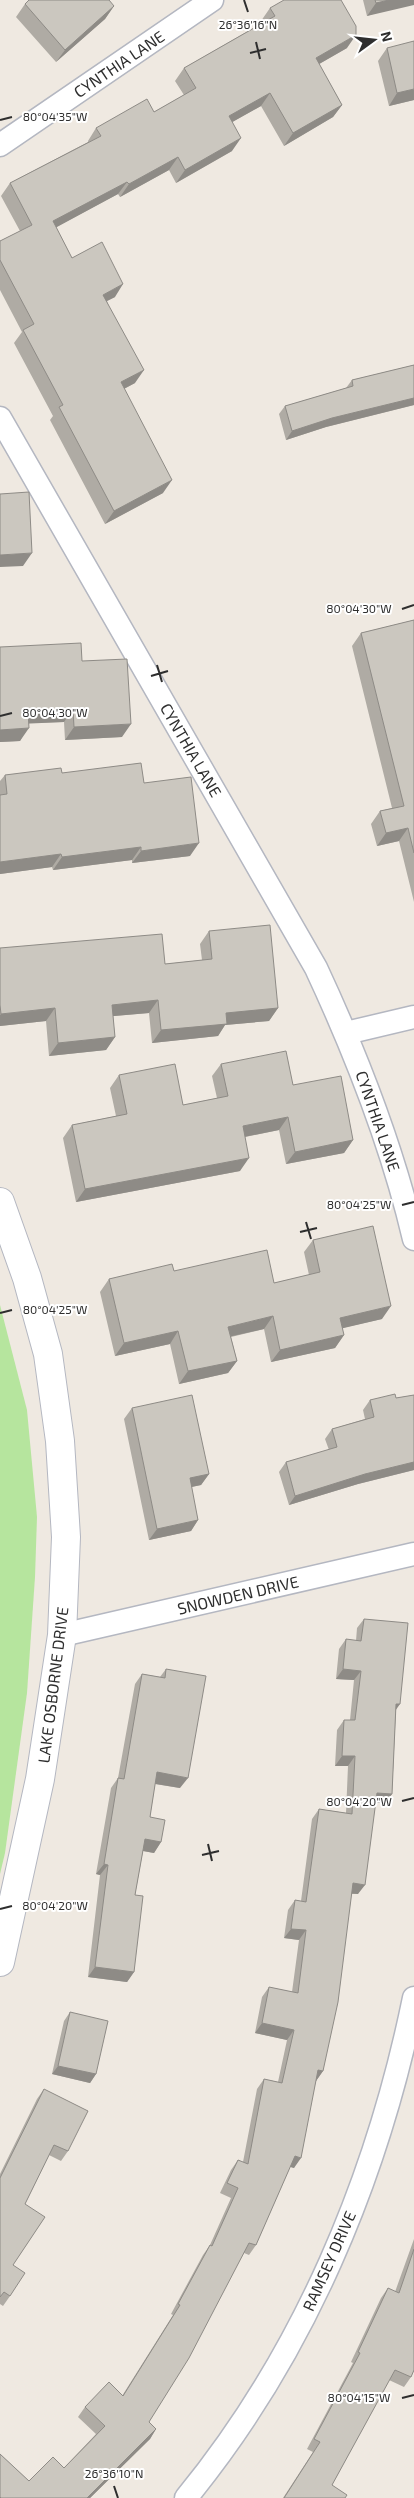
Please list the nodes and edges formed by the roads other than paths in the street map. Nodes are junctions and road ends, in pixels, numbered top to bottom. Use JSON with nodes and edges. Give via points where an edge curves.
{"nodes":[{"id":1,"x":212,"y":0,"type":"edge"},
{"id":2,"x":0,"y":145,"type":"edge"},
{"id":3,"x":0,"y":418,"type":"edge"},
{"id":4,"x":414,"y":1017,"type":"edge"},
{"id":5,"x":346,"y":1033,"type":"junction"},
{"id":6,"x":0,"y":1202,"type":"edge"},
{"id":7,"x":414,"y":1239,"type":"edge"},
{"id":8,"x":414,"y":1554,"type":"edge"},
{"id":9,"x":62,"y":1635,"type":"junction"},
{"id":10,"x":0,"y":1962,"type":"edge"},
{"id":11,"x":414,"y":1998,"type":"edge"},
{"id":12,"x":186,"y":2498,"type":"edge"}],
"edges":[{"from":1,"to":2,"type":"street","name":"CYNTHIA LANE"},
{"from":3,"to":5,"type":"street","name":"CYNTHIA LANE","via":[[316,968]]},
{"from":4,"to":5,"type":"street"},
{"from":5,"to":7,"type":"street","name":"CYNTHIA LANE","via":[[379,1117]]},
{"from":6,"to":9,"type":"street","name":"LAKE OSBORNE DRIVE","via":[[27,1278],[48,1354],[60,1441],[66,1537]]},
{"from":8,"to":9,"type":"street","name":"SNOWDEN DRIVE"},
{"from":9,"to":10,"type":"street","name":"LAKE OSBORNE DRIVE","via":[[40,1779]]},
{"from":11,"to":12,"type":"street","name":"RAMSEY DRIVE","via":[[389,2104],[346,2227],[300,2324],[257,2400]]}]}
